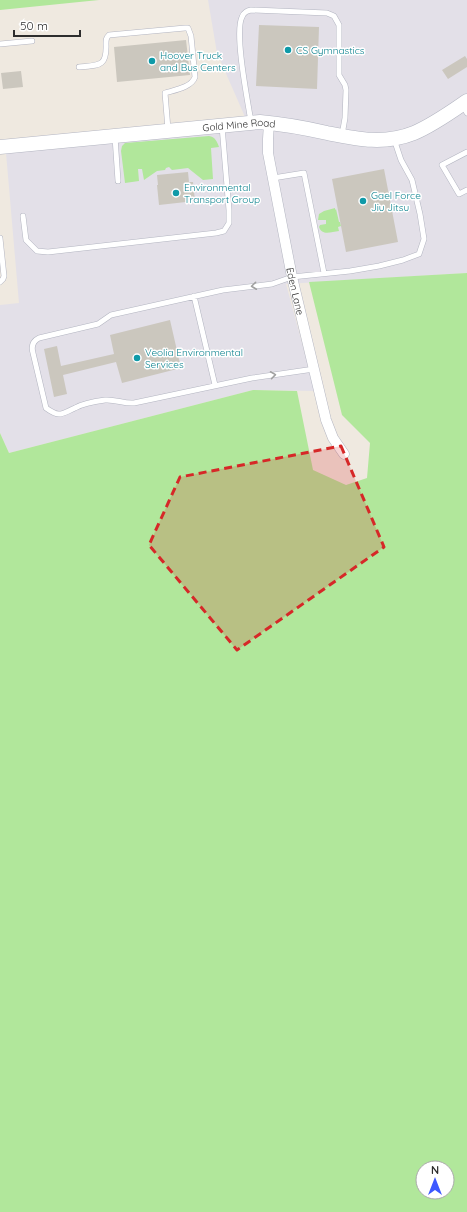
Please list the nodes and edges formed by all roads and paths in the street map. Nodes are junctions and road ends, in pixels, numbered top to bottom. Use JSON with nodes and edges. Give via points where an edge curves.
{"nodes":[{"id":1,"x":32,"y":41,"type":"dead end"},
{"id":2,"x":0,"y":44,"type":"edge"},
{"id":3,"x":79,"y":67,"type":"dead end"},
{"id":4,"x":465,"y":106,"type":"edge"},
{"id":5,"x":251,"y":122,"type":"junction"},
{"id":6,"x":269,"y":123,"type":"junction"},
{"id":7,"x":222,"y":125,"type":"junction"},
{"id":8,"x":168,"y":130,"type":"junction"},
{"id":9,"x":115,"y":136,"type":"junction"},
{"id":10,"x":342,"y":136,"type":"junction"},
{"id":11,"x":394,"y":138,"type":"junction"},
{"id":12,"x":0,"y":147,"type":"edge"},
{"id":13,"x":467,"y":152,"type":"edge"},
{"id":14,"x":273,"y":178,"type":"junction"},
{"id":15,"x":118,"y":181,"type":"dead end"},
{"id":16,"x":467,"y":190,"type":"edge"},
{"id":17,"x":23,"y":216,"type":"dead end"},
{"id":18,"x":0,"y":238,"type":"edge"},
{"id":19,"x":324,"y":273,"type":"junction"},
{"id":20,"x":292,"y":277,"type":"junction"},
{"id":21,"x":0,"y":282,"type":"edge"},
{"id":22,"x":194,"y":296,"type":"junction"},
{"id":23,"x":314,"y":369,"type":"junction"},
{"id":24,"x":215,"y":385,"type":"junction"},
{"id":25,"x":344,"y":454,"type":"dead end"}],
"edges":[{"from":1,"to":2,"type":"lane"},
{"from":3,"to":8,"type":"lane","via":[[98,64],[104,60],[109,35],[188,28],[192,39],[196,77],[189,85],[165,93]]},
{"from":4,"to":11,"type":"street","name":"Gold Mine Road","via":[[418,131]]},
{"from":5,"to":6,"type":"street","name":"Gold Mine Road"},
{"from":5,"to":7,"type":"street","name":"Gold Mine Road"},
{"from":5,"to":10,"type":"lane","via":[[239,40],[242,15],[251,10],[327,13],[334,16],[339,25],[339,75],[346,90]]},
{"from":6,"to":10,"type":"street","name":"Gold Mine Road"},
{"from":6,"to":14,"type":"street","name":"Eden Lane","via":[[268,153]]},
{"from":7,"to":8,"type":"street","name":"Gold Mine Road"},
{"from":7,"to":17,"type":"lane","via":[[229,210],[228,223],[224,230],[48,252],[37,251],[26,240]]},
{"from":8,"to":9,"type":"street","name":"Gold Mine Road"},
{"from":9,"to":12,"type":"street","name":"Gold Mine Road"},
{"from":9,"to":15,"type":"lane"},
{"from":10,"to":11,"type":"street","name":"Gold Mine Road","via":[[363,140]]},
{"from":11,"to":19,"type":"lane","via":[[401,160],[412,180],[420,214],[424,239],[419,254],[379,266]]},
{"from":13,"to":16,"type":"lane","via":[[442,166],[459,194]]},
{"from":14,"to":19,"type":"lane","via":[[304,173]]},
{"from":14,"to":20,"type":"street","name":"Eden Lane"},
{"from":18,"to":21,"type":"lane","via":[[4,276]]},
{"from":19,"to":20,"type":"lane"},
{"from":20,"to":22,"type":"lane","one_way":true,"via":[[272,284]]},
{"from":20,"to":23,"type":"street","name":"Eden Lane"},
{"from":22,"to":24,"type":"lane"},
{"from":22,"to":24,"type":"lane","via":[[111,315],[98,324],[39,338],[33,343],[33,353],[46,408],[56,414],[105,400],[134,403]]},
{"from":24,"to":23,"type":"lane","one_way":true},
{"from":23,"to":25,"type":"street","name":"Eden Lane","via":[[329,429]]}]}
